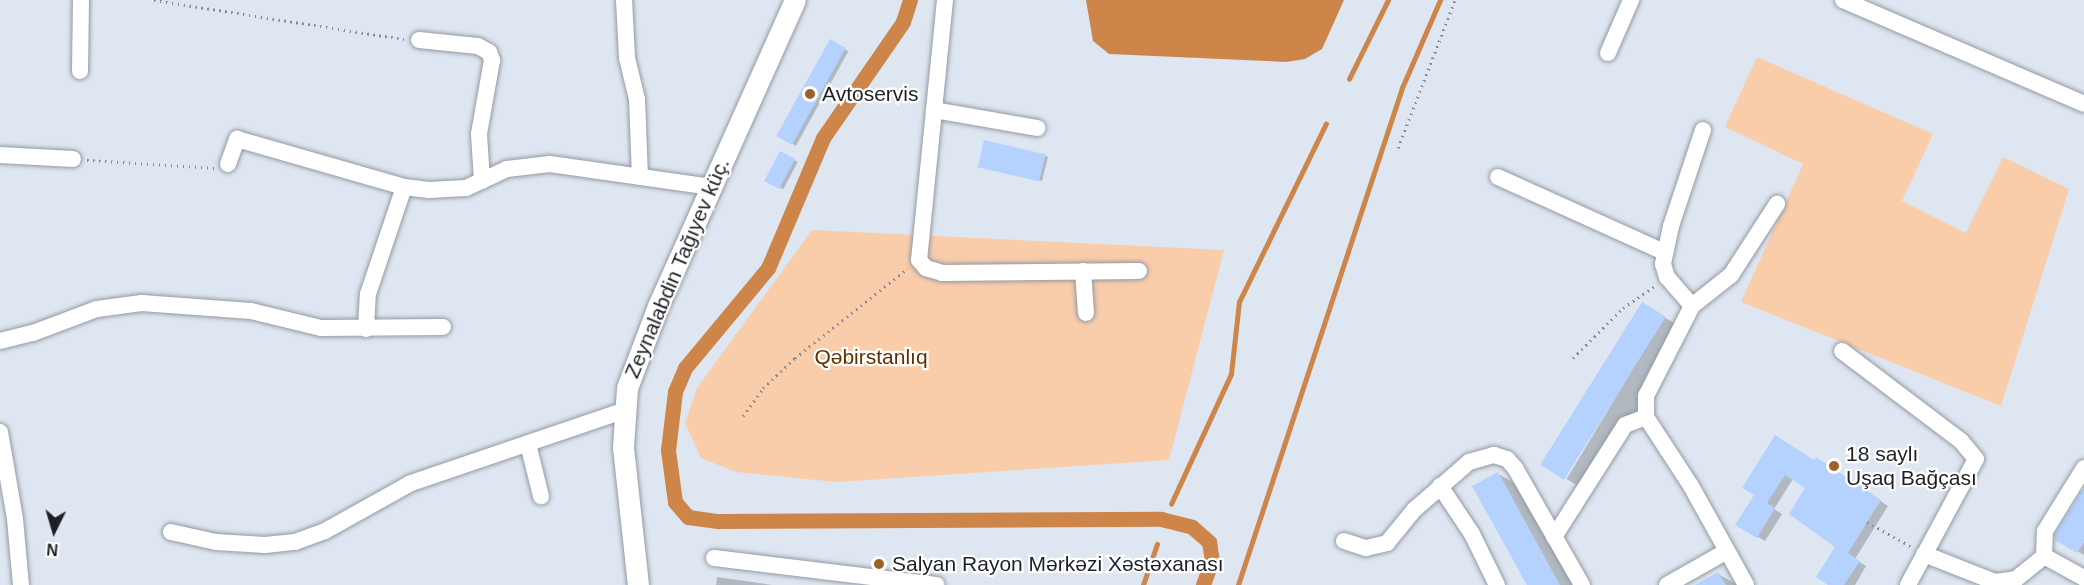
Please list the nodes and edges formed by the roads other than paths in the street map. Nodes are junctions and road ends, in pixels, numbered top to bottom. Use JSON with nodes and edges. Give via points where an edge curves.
{"nodes":[{"id":1,"x":81,"y":0,"type":"edge"},
{"id":2,"x":624,"y":0,"type":"edge"},
{"id":3,"x":795,"y":0,"type":"edge"},
{"id":4,"x":945,"y":0,"type":"edge"},
{"id":5,"x":1631,"y":0,"type":"edge"},
{"id":6,"x":1843,"y":0,"type":"edge"},
{"id":7,"x":419,"y":40,"type":"road end"},
{"id":8,"x":1608,"y":53,"type":"dead end"},
{"id":9,"x":80,"y":70,"type":"dead end"},
{"id":10,"x":2084,"y":104,"type":"edge"},
{"id":11,"x":934,"y":110,"type":"junction"},
{"id":12,"x":1037,"y":128,"type":"dead end"},
{"id":13,"x":1703,"y":130,"type":"dead end"},
{"id":14,"x":0,"y":155,"type":"edge"},
{"id":15,"x":73,"y":159,"type":"road end"},
{"id":16,"x":228,"y":164,"type":"road end"},
{"id":17,"x":640,"y":177,"type":"junction"},
{"id":18,"x":1498,"y":177,"type":"dead end"},
{"id":19,"x":483,"y":181,"type":"junction"},
{"id":20,"x":404,"y":187,"type":"junction"},
{"id":21,"x":711,"y":187,"type":"junction"},
{"id":22,"x":1777,"y":204,"type":"dead end"},
{"id":23,"x":1664,"y":252,"type":"junction"},
{"id":24,"x":1139,"y":271,"type":"dead end"},
{"id":25,"x":1083,"y":272,"type":"junction"},
{"id":26,"x":1692,"y":306,"type":"junction"},
{"id":27,"x":1086,"y":313,"type":"dead end"},
{"id":28,"x":443,"y":327,"type":"dead end"},
{"id":29,"x":366,"y":329,"type":"junction"},
{"id":30,"x":0,"y":341,"type":"edge"},
{"id":31,"x":1842,"y":351,"type":"dead end"},
{"id":32,"x":622,"y":411,"type":"junction"},
{"id":33,"x":1646,"y":417,"type":"junction"},
{"id":34,"x":0,"y":432,"type":"edge"},
{"id":35,"x":528,"y":444,"type":"junction"},
{"id":36,"x":2084,"y":468,"type":"edge"},
{"id":37,"x":1440,"y":486,"type":"junction"},
{"id":38,"x":542,"y":496,"type":"dead end"},
{"id":39,"x":171,"y":532,"type":"dead end"},
{"id":40,"x":1554,"y":537,"type":"junction"},
{"id":41,"x":1344,"y":541,"type":"dead end"},
{"id":42,"x":1727,"y":551,"type":"junction"},
{"id":43,"x":1924,"y":554,"type":"junction"},
{"id":44,"x":2044,"y":556,"type":"junction"},
{"id":45,"x":714,"y":558,"type":"dead end"},
{"id":46,"x":2084,"y":578,"type":"edge"},
{"id":47,"x":867,"y":581,"type":"edge"},
{"id":48,"x":21,"y":585,"type":"edge"},
{"id":49,"x":638,"y":585,"type":"edge"},
{"id":50,"x":931,"y":585,"type":"edge"},
{"id":51,"x":936,"y":585,"type":"edge"},
{"id":52,"x":1497,"y":585,"type":"edge"},
{"id":53,"x":1582,"y":585,"type":"edge"},
{"id":54,"x":1666,"y":585,"type":"edge"},
{"id":55,"x":1746,"y":585,"type":"edge"},
{"id":56,"x":1908,"y":585,"type":"edge"}],
"edges":[{"from":1,"to":9,"type":"street"},
{"from":2,"to":17,"type":"street","via":[[627,58],[637,99]]},
{"from":3,"to":21,"type":"main road","name":"Zeynalabdin Tağıyev küç."},
{"from":4,"to":11,"type":"street"},
{"from":5,"to":8,"type":"street"},
{"from":6,"to":10,"type":"street"},
{"from":7,"to":19,"type":"street","via":[[478,46],[489,52],[492,60],[478,134]]},
{"from":11,"to":12,"type":"street"},
{"from":11,"to":25,"type":"street","via":[[919,260],[926,268],[942,273]]},
{"from":13,"to":23,"type":"street"},
{"from":14,"to":15,"type":"street"},
{"from":16,"to":20,"type":"street","via":[[237,139]]},
{"from":17,"to":19,"type":"street","via":[[527,165]]},
{"from":17,"to":21,"type":"street"},
{"from":18,"to":23,"type":"street"},
{"from":19,"to":20,"type":"street","via":[[447,191]]},
{"from":20,"to":29,"type":"street","via":[[368,294]]},
{"from":21,"to":32,"type":"main road","name":"Zeynalabdin Tağıyev küç.","via":[[634,361]]},
{"from":22,"to":26,"type":"street","via":[[1731,275]]},
{"from":23,"to":26,"type":"street","via":[[1667,277]]},
{"from":24,"to":25,"type":"street"},
{"from":25,"to":27,"type":"street"},
{"from":26,"to":33,"type":"street","via":[[1646,396]]},
{"from":28,"to":29,"type":"street"},
{"from":29,"to":30,"type":"street","via":[[321,328],[222,307],[142,303],[97,309]]},
{"from":31,"to":43,"type":"street","via":[[1961,441],[1976,459]]},
{"from":32,"to":35,"type":"street"},
{"from":32,"to":49,"type":"main road","name":"Zeynalabdin Tağıyev küç."},
{"from":33,"to":40,"type":"street","via":[[1625,425]]},
{"from":33,"to":42,"type":"street"},
{"from":34,"to":48,"type":"street","via":[[15,519]]},
{"from":35,"to":38,"type":"street"},
{"from":35,"to":39,"type":"street","via":[[411,483],[325,531],[295,542],[216,542]]},
{"from":36,"to":44,"type":"street","via":[[2045,531]]},
{"from":37,"to":40,"type":"street","via":[[1482,456],[1507,459]]},
{"from":37,"to":41,"type":"street","via":[[1387,543],[1366,548]]},
{"from":37,"to":52,"type":"street","via":[[1472,534]]},
{"from":40,"to":53,"type":"street"},
{"from":42,"to":54,"type":"street"},
{"from":42,"to":55,"type":"street"},
{"from":43,"to":44,"type":"street","via":[[1995,582],[2016,579]]},
{"from":43,"to":56,"type":"street"},
{"from":44,"to":46,"type":"street"},
{"from":45,"to":47,"type":"street"},
{"from":47,"to":50,"type":"street"},
{"from":50,"to":51,"type":"street"}]}
